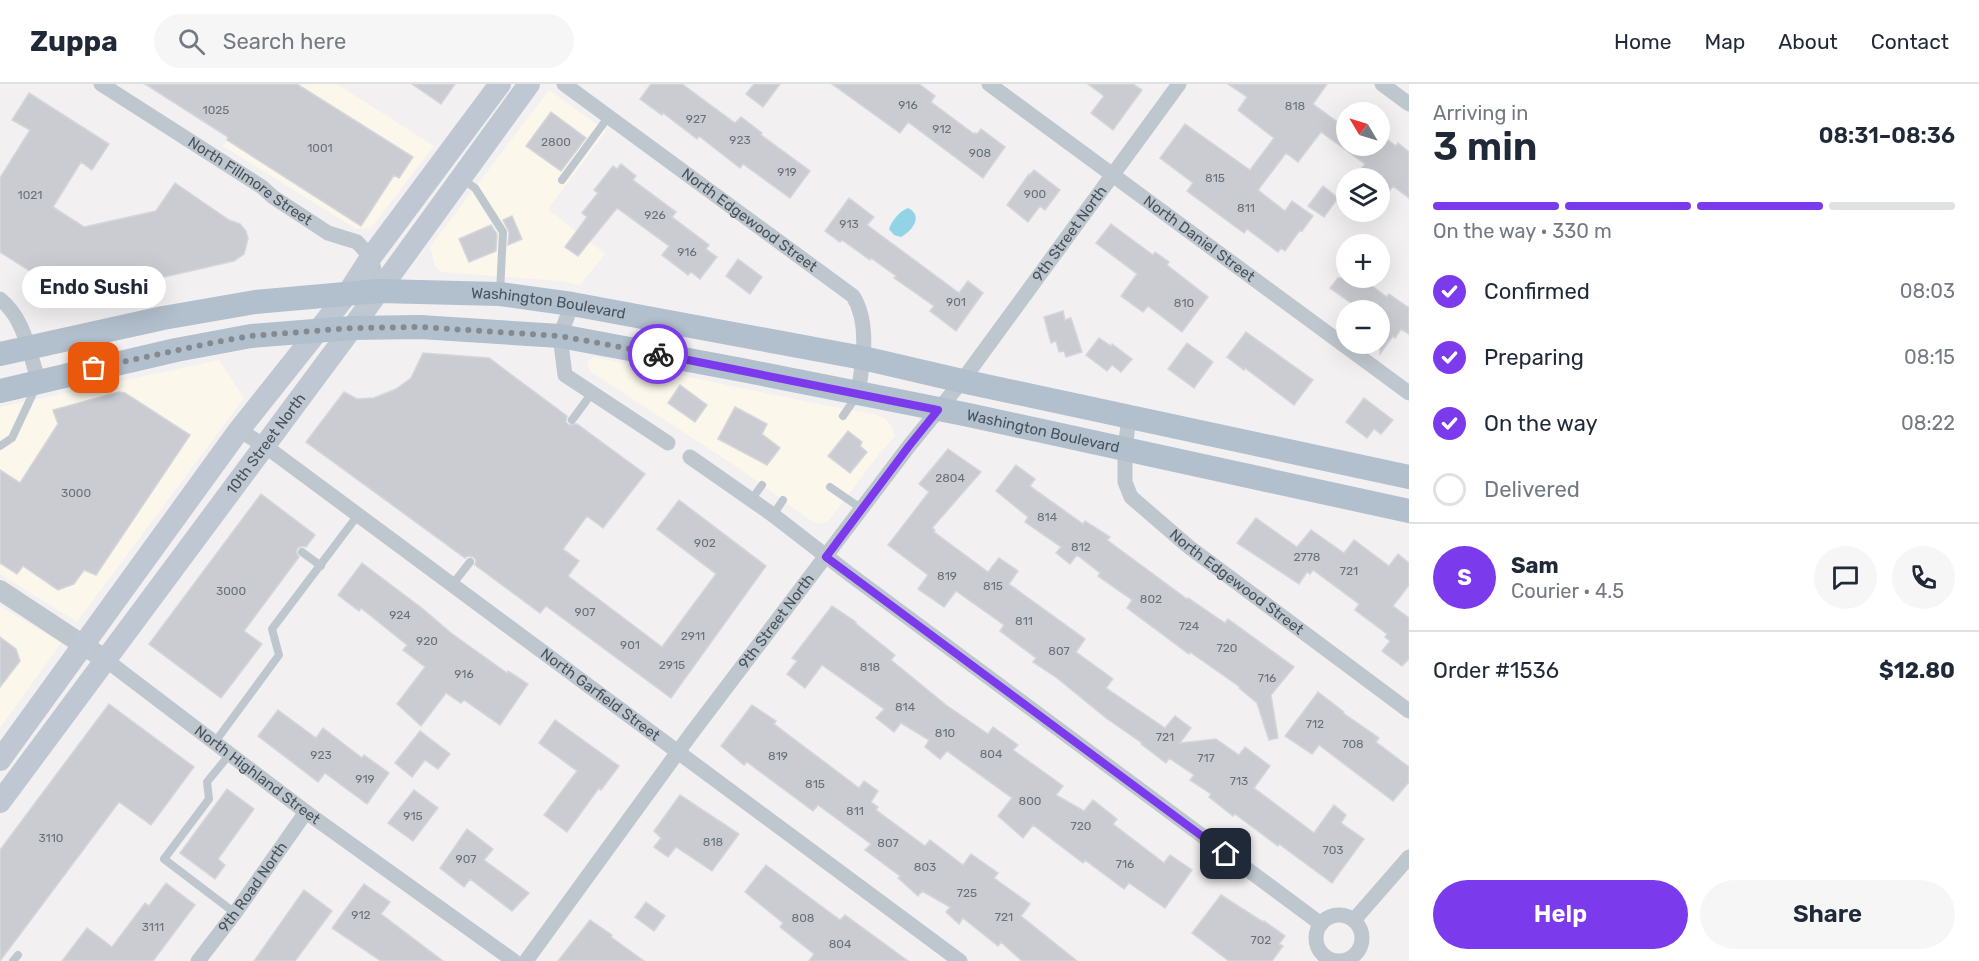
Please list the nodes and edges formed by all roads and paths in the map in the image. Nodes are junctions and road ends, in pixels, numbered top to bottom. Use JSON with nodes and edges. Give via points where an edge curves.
{"nodes":[{"id":1,"x":101,"y":84,"type":"edge"},
{"id":2,"x":500,"y":84,"type":"edge"},
{"id":3,"x":529,"y":84,"type":"edge"},
{"id":4,"x":564,"y":84,"type":"edge"},
{"id":5,"x":989,"y":84,"type":"edge"},
{"id":6,"x":1179,"y":84,"type":"edge"},
{"id":7,"x":1382,"y":84,"type":"edge"},
{"id":8,"x":1409,"y":104,"type":"edge"},
{"id":9,"x":609,"y":116,"type":"junction"},
{"id":10,"x":1113,"y":176,"type":"junction"},
{"id":11,"x":460,"y":178,"type":"junction"},
{"id":12,"x":562,"y":180,"type":"dead end"},
{"id":13,"x":371,"y":257,"type":"junction"},
{"id":14,"x":379,"y":291,"type":"junction"},
{"id":15,"x":348,"y":293,"type":"junction"},
{"id":16,"x":500,"y":294,"type":"junction"},
{"id":17,"x":0,"y":299,"type":"edge"},
{"id":18,"x":572,"y":304,"type":"junction"},
{"id":19,"x":352,"y":328,"type":"junction"},
{"id":20,"x":320,"y":330,"type":"junction"},
{"id":21,"x":560,"y":336,"type":"junction"},
{"id":22,"x":27,"y":347,"type":"junction"},
{"id":23,"x":0,"y":354,"type":"edge"},
{"id":24,"x":863,"y":358,"type":"junction"},
{"id":25,"x":962,"y":381,"type":"junction"},
{"id":26,"x":39,"y":382,"type":"junction"},
{"id":27,"x":0,"y":391,"type":"edge"},
{"id":28,"x":592,"y":393,"type":"junction"},
{"id":29,"x":858,"y":393,"type":"junction"},
{"id":30,"x":1409,"y":393,"type":"edge"},
{"id":31,"x":938,"y":410,"type":"junction"},
{"id":32,"x":843,"y":416,"type":"dead end"},
{"id":33,"x":1129,"y":416,"type":"junction"},
{"id":34,"x":572,"y":420,"type":"dead end"},
{"id":35,"x":239,"y":430,"type":"junction"},
{"id":36,"x":668,"y":443,"type":"dead end"},
{"id":37,"x":0,"y":446,"type":"edge"},
{"id":38,"x":265,"y":446,"type":"junction"},
{"id":39,"x":1125,"y":450,"type":"junction"},
{"id":40,"x":690,"y":457,"type":"dead end"},
{"id":41,"x":1409,"y":477,"type":"edge"},
{"id":42,"x":762,"y":485,"type":"dead end"},
{"id":43,"x":830,"y":487,"type":"dead end"},
{"id":44,"x":750,"y":500,"type":"junction"},
{"id":45,"x":783,"y":500,"type":"dead end"},
{"id":46,"x":862,"y":509,"type":"junction"},
{"id":47,"x":1409,"y":511,"type":"edge"},
{"id":48,"x":358,"y":515,"type":"junction"},
{"id":49,"x":773,"y":515,"type":"junction"},
{"id":50,"x":302,"y":552,"type":"dead end"},
{"id":51,"x":826,"y":557,"type":"junction"},
{"id":52,"x":470,"y":562,"type":"dead end"},
{"id":53,"x":321,"y":566,"type":"junction"},
{"id":54,"x":452,"y":585,"type":"junction"},
{"id":55,"x":0,"y":590,"type":"edge"},
{"id":56,"x":84,"y":644,"type":"junction"},
{"id":57,"x":106,"y":660,"type":"junction"},
{"id":58,"x":1409,"y":711,"type":"edge"},
{"id":59,"x":215,"y":742,"type":"junction"},
{"id":60,"x":678,"y":752,"type":"junction"},
{"id":61,"x":229,"y":755,"type":"junction"},
{"id":62,"x":0,"y":760,"type":"edge"},
{"id":63,"x":0,"y":802,"type":"edge"},
{"id":64,"x":306,"y":812,"type":"junction"},
{"id":65,"x":1409,"y":857,"type":"edge"},
{"id":66,"x":235,"y":912,"type":"junction"},
{"id":67,"x":1354,"y":920,"type":"junction"},
{"id":68,"x":1320,"y":924,"type":"junction"},
{"id":69,"x":1357,"y":952,"type":"junction"},
{"id":70,"x":1321,"y":958,"type":"edge"},
{"id":71,"x":198,"y":961,"type":"edge"},
{"id":72,"x":514,"y":961,"type":"edge"},
{"id":73,"x":526,"y":961,"type":"edge"},
{"id":74,"x":960,"y":961,"type":"edge"},
{"id":75,"x":1370,"y":961,"type":"edge"}],
"edges":[{"from":1,"to":13,"type":"street","name":"North Fillmore Street","via":[[328,233],[357,242]]},
{"from":2,"to":13,"type":"main road","name":"10th Street North"},
{"from":3,"to":11,"type":"main road","name":"10th Street North"},
{"from":4,"to":9,"type":"street","name":"North Edgewood Street"},
{"from":5,"to":10,"type":"street","name":"North Daniel Street"},
{"from":6,"to":10,"type":"street","name":"9th Street North"},
{"from":7,"to":8,"type":"street"},
{"from":9,"to":12,"type":"lane"},
{"from":9,"to":24,"type":"street","name":"North Edgewood Street","via":[[854,296],[860,306]]},
{"from":10,"to":25,"type":"street","name":"9th Street North"},
{"from":10,"to":30,"type":"street","name":"North Daniel Street"},
{"from":11,"to":14,"type":"main road","name":"10th Street North"},
{"from":11,"to":16,"type":"lane","via":[[475,188],[503,232]]},
{"from":13,"to":14,"type":"street"},
{"from":13,"to":15,"type":"main road","name":"10th Street North"},
{"from":14,"to":15,"type":"main road","name":"Washington Boulevard"},
{"from":14,"to":16,"type":"main road","name":"Washington Boulevard"},
{"from":14,"to":19,"type":"main road","name":"10th Street North"},
{"from":15,"to":20,"type":"main road","name":"10th Street North"},
{"from":15,"to":22,"type":"main road","name":"Washington Boulevard","via":[[255,302]]},
{"from":16,"to":18,"type":"main road","name":"Washington Boulevard"},
{"from":17,"to":22,"type":"street","via":[[16,315]]},
{"from":18,"to":21,"type":"street"},
{"from":18,"to":24,"type":"main road","name":"Washington Boulevard"},
{"from":19,"to":20,"type":"main road","name":"Washington Boulevard"},
{"from":19,"to":21,"type":"main road","name":"Washington Boulevard","via":[[420,327]]},
{"from":19,"to":38,"type":"main road","name":"10th Street North"},
{"from":20,"to":26,"type":"main road","name":"Washington Boulevard","via":[[216,342]]},
{"from":20,"to":35,"type":"main road","name":"10th Street North"},
{"from":21,"to":28,"type":"street","via":[[565,375]]},
{"from":21,"to":29,"type":"main road","name":"Washington Boulevard"},
{"from":22,"to":23,"type":"main road","name":"Washington Boulevard"},
{"from":22,"to":26,"type":"street"},
{"from":24,"to":25,"type":"main road","name":"Washington Boulevard"},
{"from":24,"to":29,"type":"street","name":"North Edgewood Street"},
{"from":25,"to":31,"type":"street","name":"9th Street North"},
{"from":25,"to":33,"type":"main road","name":"Washington Boulevard"},
{"from":26,"to":27,"type":"main road","name":"Washington Boulevard"},
{"from":26,"to":37,"type":"lane","via":[[12,438]]},
{"from":28,"to":34,"type":"lane"},
{"from":28,"to":36,"type":"street"},
{"from":29,"to":31,"type":"main road","name":"Washington Boulevard"},
{"from":29,"to":32,"type":"lane"},
{"from":31,"to":39,"type":"main road","name":"Washington Boulevard"},
{"from":31,"to":46,"type":"street","name":"9th Street North"},
{"from":33,"to":39,"type":"street","name":"North Edgewood Street"},
{"from":33,"to":41,"type":"main road","name":"Washington Boulevard"},
{"from":35,"to":38,"type":"street","name":"North Garfield Street"},
{"from":35,"to":56,"type":"main road","name":"10th Street North"},
{"from":38,"to":48,"type":"street","name":"North Garfield Street"},
{"from":38,"to":57,"type":"main road","name":"10th Street North"},
{"from":39,"to":47,"type":"main road","name":"Washington Boulevard"},
{"from":39,"to":58,"type":"street","name":"North Edgewood Street","via":[[1125,482],[1131,497],[1189,547]]},
{"from":40,"to":44,"type":"street"},
{"from":42,"to":44,"type":"lane"},
{"from":43,"to":46,"type":"lane"},
{"from":44,"to":49,"type":"street"},
{"from":45,"to":49,"type":"lane"},
{"from":46,"to":51,"type":"street","name":"9th Street North"},
{"from":48,"to":53,"type":"lane"},
{"from":48,"to":54,"type":"street","name":"North Garfield Street"},
{"from":49,"to":51,"type":"street"},
{"from":50,"to":53,"type":"lane"},
{"from":51,"to":60,"type":"street","name":"9th Street North"},
{"from":51,"to":68,"type":"street"},
{"from":52,"to":54,"type":"lane"},
{"from":53,"to":59,"type":"lane","via":[[272,629],[279,655]]},
{"from":54,"to":60,"type":"street","name":"North Garfield Street"},
{"from":55,"to":56,"type":"street","name":"North Highland Street"},
{"from":56,"to":57,"type":"street","name":"North Highland Street"},
{"from":56,"to":62,"type":"main road","name":"10th Street North"},
{"from":57,"to":59,"type":"street","name":"North Highland Street"},
{"from":57,"to":63,"type":"main road","name":"10th Street North"},
{"from":59,"to":61,"type":"street","name":"North Highland Street"},
{"from":60,"to":73,"type":"street","name":"9th Street North"},
{"from":60,"to":74,"type":"street","name":"North Garfield Street"},
{"from":61,"to":64,"type":"street","name":"North Highland Street"},
{"from":61,"to":66,"type":"lane","via":[[207,782],[209,799],[164,859]]},
{"from":64,"to":66,"type":"street","name":"9th Road North"},
{"from":64,"to":72,"type":"street","name":"North Highland Street"},
{"from":65,"to":67,"type":"street"},
{"from":66,"to":71,"type":"street","name":"9th Road North"},
{"from":67,"to":68,"type":"street","via":[[1333,916]]},
{"from":67,"to":69,"type":"street","via":[[1361,932]]},
{"from":68,"to":70,"type":"street","via":[[1316,937]]},
{"from":69,"to":70,"type":"street","via":[[1345,960]]},
{"from":69,"to":75,"type":"street"}]}
